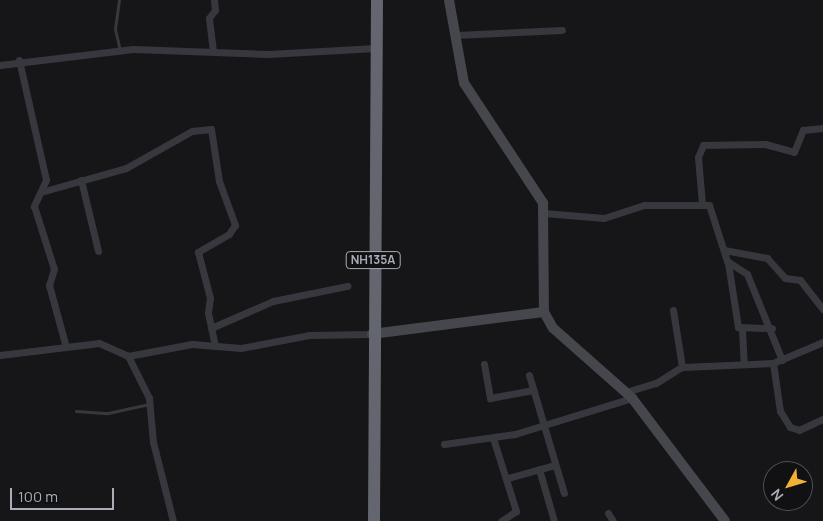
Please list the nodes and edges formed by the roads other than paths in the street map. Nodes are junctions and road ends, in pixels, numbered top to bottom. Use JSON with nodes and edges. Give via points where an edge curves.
{"nodes":[{"id":1,"x":119,"y":0,"type":"edge"},
{"id":2,"x":214,"y":0,"type":"edge"},
{"id":3,"x":377,"y":0,"type":"edge"},
{"id":4,"x":449,"y":0,"type":"edge"},
{"id":5,"x":562,"y":30,"type":"dead end"},
{"id":6,"x":455,"y":35,"type":"junction"},
{"id":7,"x":376,"y":48,"type":"junction"},
{"id":8,"x":120,"y":51,"type":"junction"},
{"id":9,"x":213,"y":51,"type":"junction"},
{"id":10,"x":19,"y":60,"type":"junction"},
{"id":11,"x":0,"y":64,"type":"edge"},
{"id":12,"x":823,"y":128,"type":"edge"},
{"id":13,"x":81,"y":180,"type":"junction"},
{"id":14,"x":40,"y":192,"type":"junction"},
{"id":15,"x":702,"y":204,"type":"junction"},
{"id":16,"x":544,"y":210,"type":"junction"},
{"id":17,"x":724,"y":250,"type":"junction"},
{"id":18,"x":98,"y":251,"type":"dead end"},
{"id":19,"x":728,"y":263,"type":"junction"},
{"id":20,"x":347,"y":286,"type":"dead end"},
{"id":21,"x":823,"y":309,"type":"edge"},
{"id":22,"x":673,"y":310,"type":"dead end"},
{"id":23,"x":544,"y":312,"type":"junction"},
{"id":24,"x":211,"y":328,"type":"junction"},
{"id":25,"x":772,"y":328,"type":"junction"},
{"id":26,"x":742,"y":330,"type":"junction"},
{"id":27,"x":372,"y":334,"type":"junction"},
{"id":28,"x":823,"y":342,"type":"edge"},
{"id":29,"x":214,"y":345,"type":"junction"},
{"id":30,"x":66,"y":347,"type":"junction"},
{"id":31,"x":0,"y":355,"type":"edge"},
{"id":32,"x":128,"y":356,"type":"junction"},
{"id":33,"x":782,"y":360,"type":"junction"},
{"id":34,"x":773,"y":363,"type":"junction"},
{"id":35,"x":484,"y":364,"type":"dead end"},
{"id":36,"x":744,"y":364,"type":"junction"},
{"id":37,"x":682,"y":367,"type":"junction"},
{"id":38,"x":529,"y":376,"type":"dead end"},
{"id":39,"x":533,"y":390,"type":"junction"},
{"id":40,"x":629,"y":395,"type":"junction"},
{"id":41,"x":150,"y":404,"type":"junction"},
{"id":42,"x":76,"y":410,"type":"dead end"},
{"id":43,"x":823,"y":419,"type":"edge"},
{"id":44,"x":542,"y":424,"type":"junction"},
{"id":45,"x":493,"y":438,"type":"junction"},
{"id":46,"x":444,"y":444,"type":"dead end"},
{"id":47,"x":556,"y":465,"type":"junction"},
{"id":48,"x":539,"y":470,"type":"junction"},
{"id":49,"x":508,"y":478,"type":"junction"},
{"id":50,"x":564,"y":493,"type":"dead end"},
{"id":51,"x":608,"y":513,"type":"dead end"},
{"id":52,"x":553,"y":518,"type":"edge"},
{"id":53,"x":173,"y":521,"type":"edge"},
{"id":54,"x":374,"y":521,"type":"edge"},
{"id":55,"x":501,"y":521,"type":"edge"},
{"id":56,"x":613,"y":521,"type":"edge"},
{"id":57,"x":725,"y":521,"type":"edge"}],
"edges":[{"from":1,"to":8,"type":"lane","via":[[115,29]]},
{"from":2,"to":9,"type":"street","via":[[215,10],[209,17]]},
{"from":3,"to":7,"type":"highway","number":"NH135A"},
{"from":4,"to":6,"type":"main road"},
{"from":5,"to":6,"type":"street"},
{"from":6,"to":16,"type":"main road","via":[[464,83]]},
{"from":7,"to":9,"type":"street","via":[[268,54]]},
{"from":7,"to":27,"type":"highway","number":"NH135A"},
{"from":8,"to":9,"type":"street"},
{"from":8,"to":10,"type":"street"},
{"from":10,"to":11,"type":"street"},
{"from":10,"to":14,"type":"street","via":[[46,180]]},
{"from":12,"to":15,"type":"street","via":[[805,129],[794,152],[765,144],[702,145],[698,157]]},
{"from":13,"to":14,"type":"street"},
{"from":13,"to":18,"type":"street"},
{"from":13,"to":24,"type":"street","via":[[143,162],[192,131],[213,130],[219,180],[235,225],[229,234],[198,252],[210,298]]},
{"from":14,"to":30,"type":"street","via":[[34,206],[54,269],[49,285]]},
{"from":15,"to":16,"type":"street","via":[[639,206],[604,218]]},
{"from":15,"to":17,"type":"street","via":[[713,209]]},
{"from":16,"to":23,"type":"main road"},
{"from":17,"to":19,"type":"street"},
{"from":17,"to":21,"type":"street","via":[[767,258],[787,279],[800,280]]},
{"from":19,"to":25,"type":"street","via":[[747,274]]},
{"from":19,"to":26,"type":"street"},
{"from":20,"to":24,"type":"street","via":[[273,301]]},
{"from":22,"to":37,"type":"street"},
{"from":23,"to":27,"type":"main road"},
{"from":23,"to":40,"type":"main road","via":[[553,328]]},
{"from":24,"to":29,"type":"street"},
{"from":25,"to":26,"type":"street"},
{"from":25,"to":33,"type":"street"},
{"from":26,"to":36,"type":"street"},
{"from":27,"to":29,"type":"street","via":[[309,335],[241,348]]},
{"from":27,"to":54,"type":"highway","number":"NH135A"},
{"from":28,"to":33,"type":"street"},
{"from":29,"to":32,"type":"street","via":[[192,344]]},
{"from":30,"to":31,"type":"street"},
{"from":30,"to":32,"type":"street","via":[[99,343]]},
{"from":32,"to":41,"type":"street"},
{"from":33,"to":34,"type":"street"},
{"from":34,"to":36,"type":"street"},
{"from":34,"to":43,"type":"street","via":[[780,411],[790,427],[799,430]]},
{"from":35,"to":39,"type":"street","via":[[490,398]]},
{"from":36,"to":37,"type":"street"},
{"from":37,"to":40,"type":"street"},
{"from":38,"to":39,"type":"street"},
{"from":39,"to":44,"type":"street"},
{"from":40,"to":44,"type":"street"},
{"from":40,"to":57,"type":"main road"},
{"from":41,"to":42,"type":"lane","via":[[108,413]]},
{"from":41,"to":53,"type":"street","via":[[154,442]]},
{"from":44,"to":45,"type":"street"},
{"from":44,"to":47,"type":"street"},
{"from":45,"to":46,"type":"street"},
{"from":45,"to":49,"type":"street"},
{"from":47,"to":48,"type":"street"},
{"from":47,"to":50,"type":"street"},
{"from":48,"to":49,"type":"street"},
{"from":48,"to":52,"type":"street"},
{"from":49,"to":55,"type":"street","via":[[516,513]]},
{"from":51,"to":56,"type":"street"}]}
